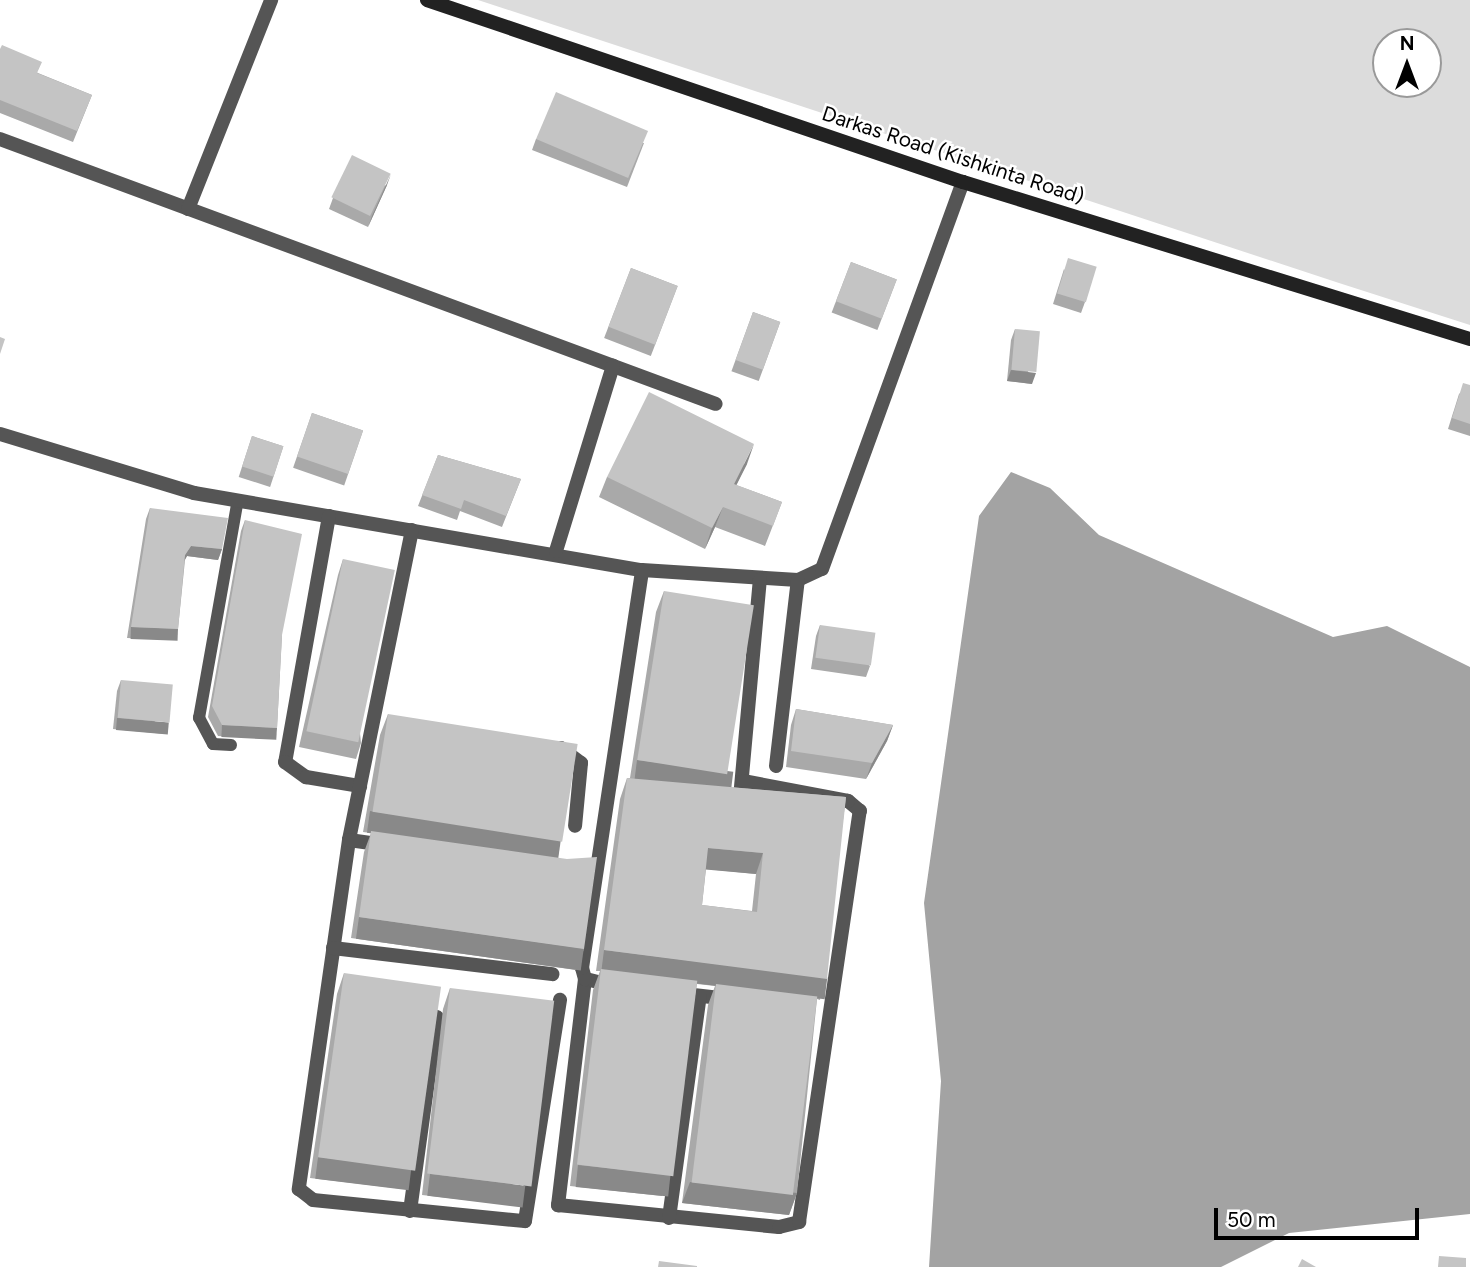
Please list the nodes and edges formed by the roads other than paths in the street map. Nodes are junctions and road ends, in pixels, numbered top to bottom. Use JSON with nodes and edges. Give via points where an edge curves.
{"nodes":[{"id":1,"x":271,"y":0,"type":"edge"},
{"id":2,"x":427,"y":0,"type":"edge"},
{"id":3,"x":0,"y":139,"type":"edge"},
{"id":4,"x":963,"y":182,"type":"junction"},
{"id":5,"x":188,"y":209,"type":"junction"},
{"id":6,"x":1470,"y":339,"type":"edge"},
{"id":7,"x":613,"y":366,"type":"junction"},
{"id":8,"x":716,"y":404,"type":"dead end"},
{"id":9,"x":0,"y":434,"type":"edge"},
{"id":10,"x":238,"y":500,"type":"junction"},
{"id":11,"x":329,"y":516,"type":"junction"},
{"id":12,"x":412,"y":530,"type":"junction"},
{"id":13,"x":556,"y":551,"type":"junction"},
{"id":14,"x":642,"y":570,"type":"junction"},
{"id":15,"x":760,"y":580,"type":"junction"},
{"id":16,"x":798,"y":580,"type":"junction"},
{"id":17,"x":231,"y":745,"type":"dead end"},
{"id":18,"x":547,"y":746,"type":"edge"},
{"id":19,"x":776,"y":766,"type":"dead end"},
{"id":20,"x":743,"y":781,"type":"junction"},
{"id":21,"x":360,"y":786,"type":"junction"},
{"id":22,"x":730,"y":803,"type":"edge"},
{"id":23,"x":575,"y":826,"type":"dead end"},
{"id":24,"x":349,"y":840,"type":"junction"},
{"id":25,"x":402,"y":848,"type":"edge"},
{"id":26,"x":333,"y":948,"type":"junction"},
{"id":27,"x":552,"y":974,"type":"dead end"},
{"id":28,"x":585,"y":979,"type":"junction"},
{"id":29,"x":636,"y":988,"type":"edge"},
{"id":30,"x":662,"y":991,"type":"edge"},
{"id":31,"x":700,"y":996,"type":"junction"},
{"id":32,"x":560,"y":1000,"type":"dead end"},
{"id":33,"x":752,"y":1002,"type":"edge"},
{"id":34,"x":437,"y":1017,"type":"edge"},
{"id":35,"x":410,"y":1211,"type":"junction"},
{"id":36,"x":669,"y":1218,"type":"junction"}],
"edges":[{"from":1,"to":5,"type":"street"},
{"from":2,"to":4,"type":"main road","name":"Darkas Road (Kishkinta Road)"},
{"from":3,"to":5,"type":"street"},
{"from":4,"to":6,"type":"main road","name":"Darkas Road (Kishkinta Road)"},
{"from":4,"to":16,"type":"street","via":[[822,569]]},
{"from":5,"to":7,"type":"street"},
{"from":7,"to":8,"type":"street"},
{"from":7,"to":13,"type":"street"},
{"from":9,"to":10,"type":"street"},
{"from":10,"to":11,"type":"street"},
{"from":10,"to":17,"type":"lane","via":[[199,718],[214,744]]},
{"from":11,"to":12,"type":"street"},
{"from":11,"to":21,"type":"street","via":[[285,762],[306,777]]},
{"from":12,"to":13,"type":"street"},
{"from":12,"to":21,"type":"street","via":[[379,724]]},
{"from":13,"to":14,"type":"street"},
{"from":14,"to":15,"type":"street"},
{"from":14,"to":28,"type":"street"},
{"from":15,"to":16,"type":"street"},
{"from":15,"to":20,"type":"street"},
{"from":16,"to":19,"type":"street"},
{"from":18,"to":23,"type":"street","via":[[570,750],[581,763]]},
{"from":20,"to":22,"type":"street"},
{"from":20,"to":36,"type":"street","via":[[848,801],[860,811],[825,1010],[799,1222],[779,1227]]},
{"from":21,"to":24,"type":"street"},
{"from":24,"to":25,"type":"street"},
{"from":24,"to":26,"type":"street"},
{"from":26,"to":27,"type":"street"},
{"from":26,"to":35,"type":"street","via":[[299,1189],[313,1200]]},
{"from":28,"to":29,"type":"street"},
{"from":28,"to":36,"type":"street","via":[[558,1205]]},
{"from":30,"to":31,"type":"street"},
{"from":31,"to":33,"type":"street"},
{"from":31,"to":36,"type":"street"},
{"from":32,"to":35,"type":"street","via":[[528,1217],[509,1222]]},
{"from":34,"to":35,"type":"street"}]}
